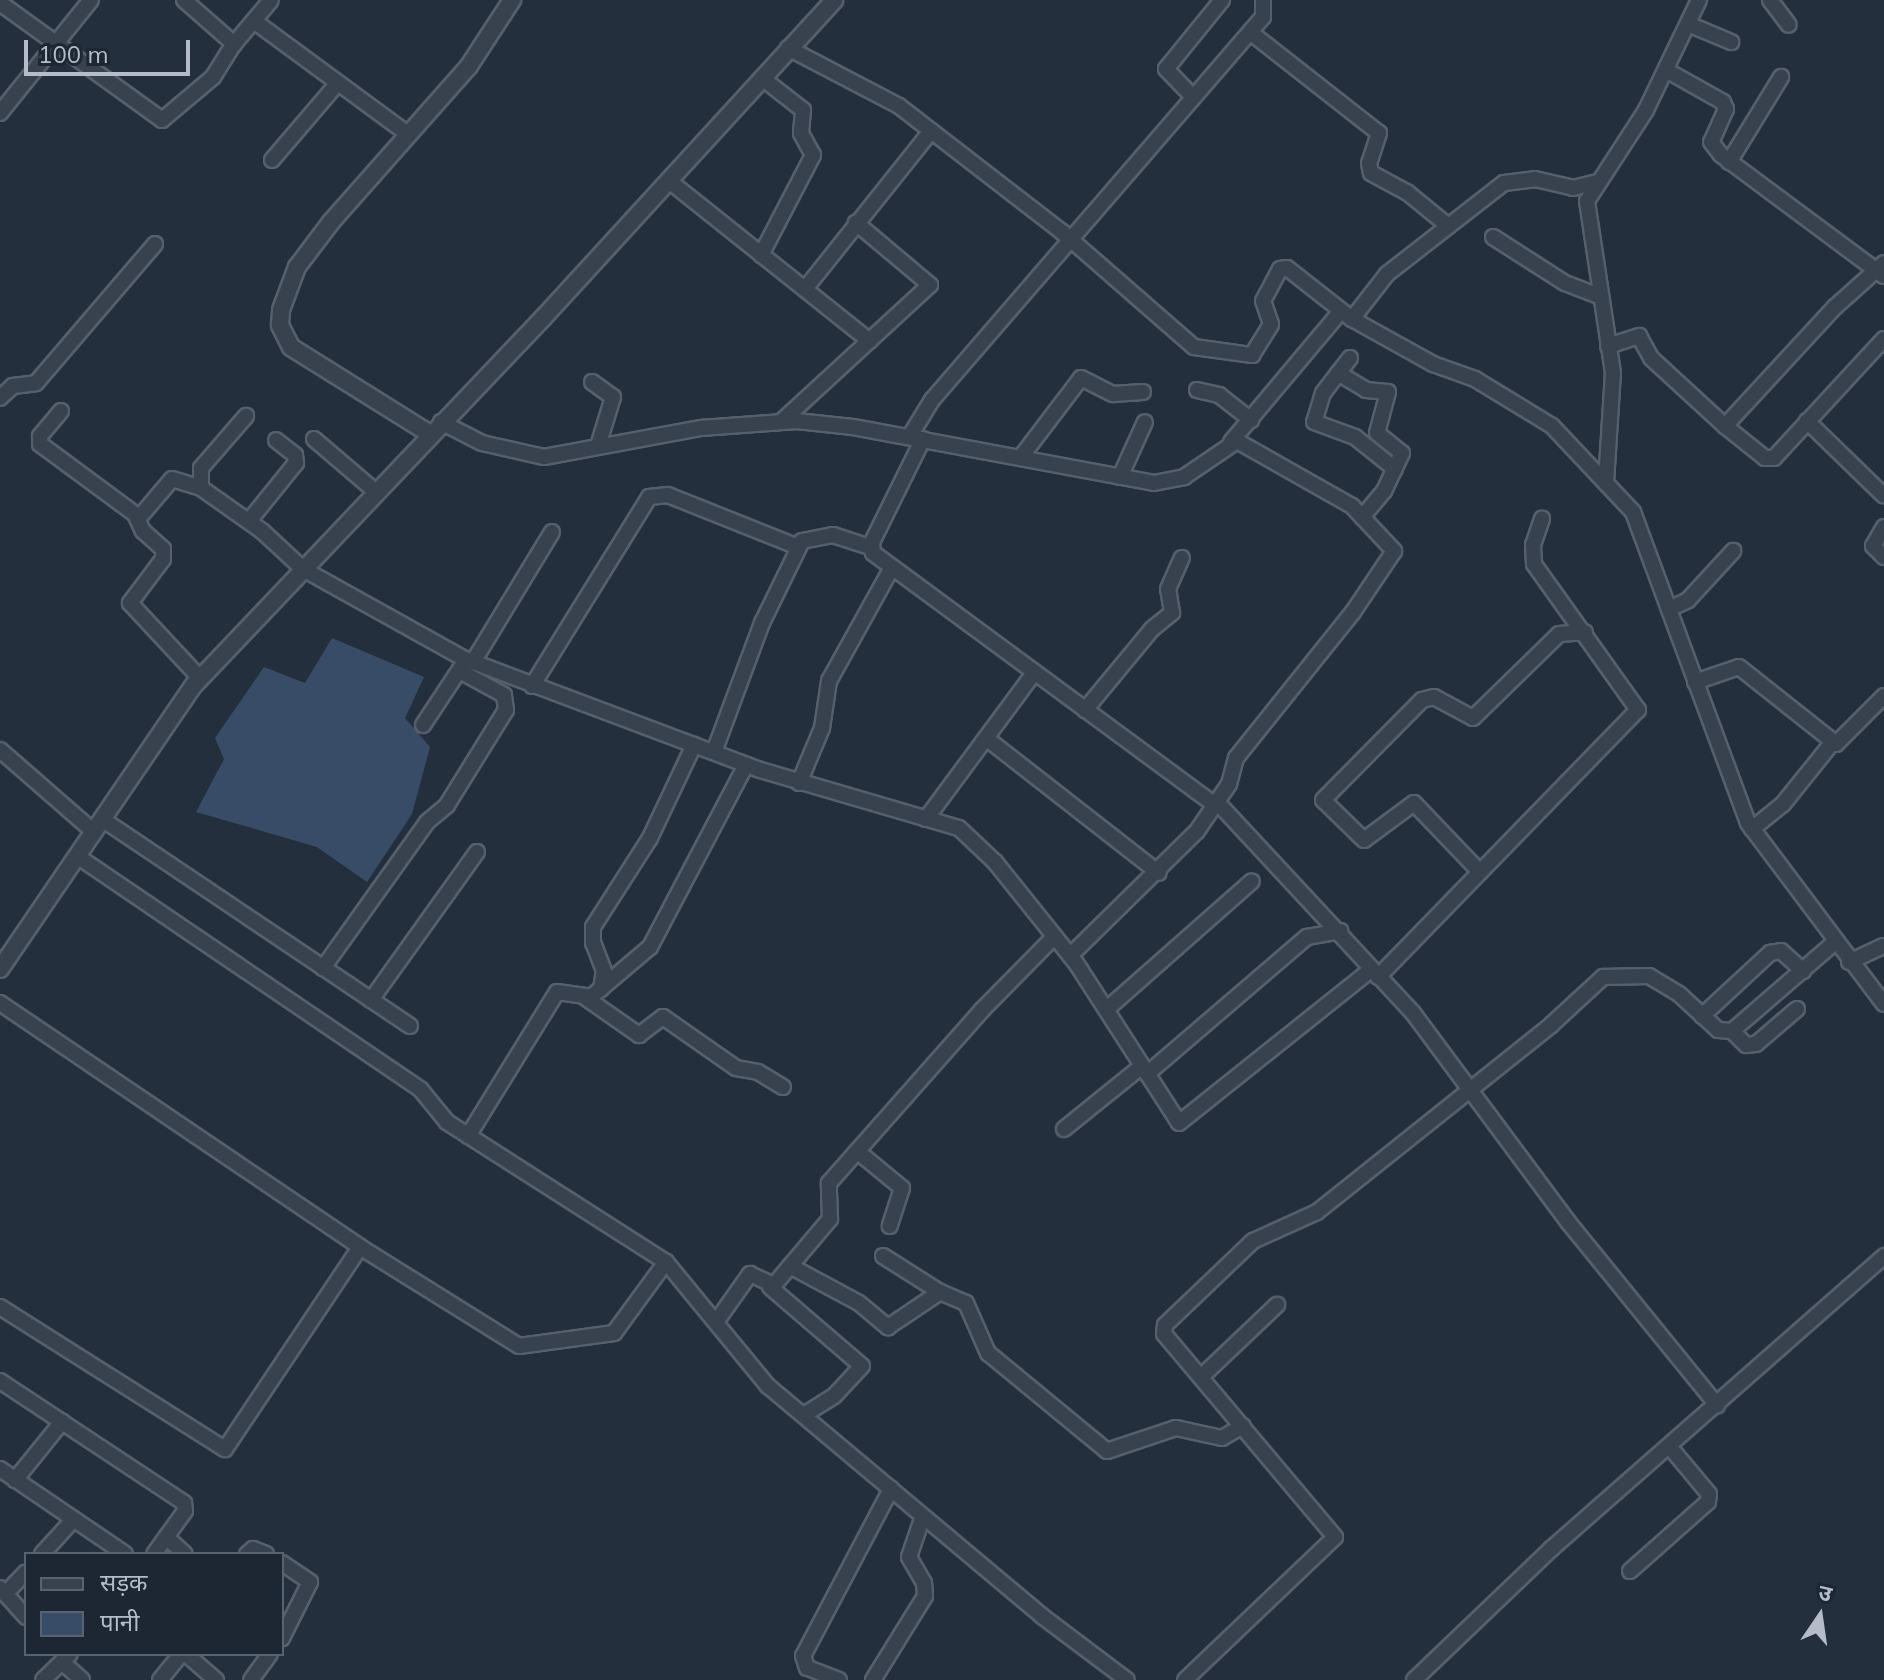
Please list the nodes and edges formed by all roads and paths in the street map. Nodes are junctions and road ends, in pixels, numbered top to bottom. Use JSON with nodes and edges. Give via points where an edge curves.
{"nodes":[{"id":1,"x":91,"y":0,"type":"edge"},
{"id":2,"x":184,"y":0,"type":"edge"},
{"id":3,"x":271,"y":0,"type":"edge"},
{"id":4,"x":512,"y":0,"type":"edge"},
{"id":5,"x":834,"y":0,"type":"edge"},
{"id":6,"x":1222,"y":0,"type":"edge"},
{"id":7,"x":1263,"y":0,"type":"edge"},
{"id":8,"x":1699,"y":0,"type":"edge"},
{"id":9,"x":1770,"y":0,"type":"edge"},
{"id":10,"x":0,"y":3,"type":"edge"},
{"id":11,"x":254,"y":21,"type":"junction"},
{"id":12,"x":1688,"y":24,"type":"junction"},
{"id":13,"x":1789,"y":25,"type":"dead end"},
{"id":14,"x":1250,"y":32,"type":"junction"},
{"id":15,"x":55,"y":41,"type":"junction"},
{"id":16,"x":1731,"y":42,"type":"dead end"},
{"id":17,"x":234,"y":44,"type":"junction"},
{"id":18,"x":788,"y":48,"type":"junction"},
{"id":19,"x":1666,"y":70,"type":"junction"},
{"id":20,"x":1781,"y":77,"type":"dead end"},
{"id":21,"x":762,"y":78,"type":"junction"},
{"id":22,"x":337,"y":84,"type":"junction"},
{"id":23,"x":1193,"y":97,"type":"junction"},
{"id":24,"x":0,"y":113,"type":"edge"},
{"id":25,"x":931,"y":131,"type":"junction"},
{"id":26,"x":408,"y":134,"type":"junction"},
{"id":27,"x":272,"y":160,"type":"dead end"},
{"id":28,"x":1729,"y":162,"type":"junction"},
{"id":29,"x":668,"y":180,"type":"junction"},
{"id":30,"x":1597,"y":182,"type":"junction"},
{"id":31,"x":856,"y":223,"type":"junction"},
{"id":32,"x":1447,"y":225,"type":"junction"},
{"id":33,"x":1493,"y":237,"type":"dead end"},
{"id":34,"x":1070,"y":239,"type":"junction"},
{"id":35,"x":155,"y":244,"type":"dead end"},
{"id":36,"x":761,"y":255,"type":"junction"},
{"id":37,"x":1882,"y":270,"type":"edge"},
{"id":38,"x":805,"y":289,"type":"junction"},
{"id":39,"x":1601,"y":297,"type":"junction"},
{"id":40,"x":1346,"y":315,"type":"junction"},
{"id":41,"x":1884,"y":339,"type":"edge"},
{"id":42,"x":870,"y":341,"type":"junction"},
{"id":43,"x":1608,"y":346,"type":"junction"},
{"id":44,"x":1350,"y":358,"type":"dead end"},
{"id":45,"x":1338,"y":373,"type":"junction"},
{"id":46,"x":592,"y":382,"type":"dead end"},
{"id":47,"x":1197,"y":390,"type":"dead end"},
{"id":48,"x":1143,"y":392,"type":"dead end"},
{"id":49,"x":0,"y":398,"type":"edge"},
{"id":50,"x":61,"y":411,"type":"dead end"},
{"id":51,"x":246,"y":416,"type":"dead end"},
{"id":52,"x":1251,"y":420,"type":"junction"},
{"id":53,"x":782,"y":421,"type":"junction"},
{"id":54,"x":1807,"y":421,"type":"junction"},
{"id":55,"x":1145,"y":422,"type":"dead end"},
{"id":56,"x":1725,"y":426,"type":"junction"},
{"id":57,"x":436,"y":428,"type":"junction"},
{"id":58,"x":916,"y":438,"type":"junction"},
{"id":59,"x":314,"y":439,"type":"dead end"},
{"id":60,"x":276,"y":440,"type":"dead end"},
{"id":61,"x":1231,"y":442,"type":"junction"},
{"id":62,"x":598,"y":446,"type":"junction"},
{"id":63,"x":1021,"y":457,"type":"junction"},
{"id":64,"x":1395,"y":469,"type":"junction"},
{"id":65,"x":1120,"y":477,"type":"junction"},
{"id":66,"x":1606,"y":483,"type":"junction"},
{"id":67,"x":201,"y":488,"type":"junction"},
{"id":68,"x":376,"y":492,"type":"junction"},
{"id":69,"x":1884,"y":496,"type":"edge"},
{"id":70,"x":1362,"y":517,"type":"junction"},
{"id":71,"x":138,"y":519,"type":"junction"},
{"id":72,"x":1542,"y":519,"type":"dead end"},
{"id":73,"x":249,"y":521,"type":"junction"},
{"id":74,"x":1884,"y":527,"type":"edge"},
{"id":75,"x":552,"y":532,"type":"dead end"},
{"id":76,"x":798,"y":547,"type":"junction"},
{"id":77,"x":871,"y":547,"type":"junction"},
{"id":78,"x":1733,"y":551,"type":"dead end"},
{"id":79,"x":1884,"y":557,"type":"edge"},
{"id":80,"x":1182,"y":558,"type":"dead end"},
{"id":81,"x":303,"y":569,"type":"junction"},
{"id":82,"x":891,"y":569,"type":"junction"},
{"id":83,"x":1669,"y":609,"type":"junction"},
{"id":84,"x":1585,"y":632,"type":"junction"},
{"id":85,"x":466,"y":664,"type":"junction"},
{"id":86,"x":1034,"y":673,"type":"junction"},
{"id":87,"x":200,"y":678,"type":"junction"},
{"id":88,"x":1695,"y":682,"type":"junction"},
{"id":89,"x":532,"y":686,"type":"junction"},
{"id":90,"x":1884,"y":696,"type":"edge"},
{"id":91,"x":1085,"y":710,"type":"junction"},
{"id":92,"x":423,"y":725,"type":"dead end"},
{"id":93,"x":986,"y":738,"type":"junction"},
{"id":94,"x":1832,"y":743,"type":"junction"},
{"id":95,"x":694,"y":745,"type":"junction"},
{"id":96,"x":0,"y":750,"type":"edge"},
{"id":97,"x":714,"y":752,"type":"junction"},
{"id":98,"x":746,"y":765,"type":"junction"},
{"id":99,"x":799,"y":783,"type":"junction"},
{"id":100,"x":1216,"y":804,"type":"junction"},
{"id":101,"x":926,"y":819,"type":"junction"},
{"id":102,"x":98,"y":826,"type":"junction"},
{"id":103,"x":1752,"y":829,"type":"junction"},
{"id":104,"x":477,"y":852,"type":"dead end"},
{"id":105,"x":77,"y":856,"type":"junction"},
{"id":106,"x":1479,"y":871,"type":"junction"},
{"id":107,"x":1159,"y":873,"type":"junction"},
{"id":108,"x":1252,"y":881,"type":"dead end"},
{"id":109,"x":1340,"y":931,"type":"junction"},
{"id":110,"x":1054,"y":937,"type":"junction"},
{"id":111,"x":1835,"y":942,"type":"junction"},
{"id":112,"x":1884,"y":946,"type":"edge"},
{"id":113,"x":1070,"y":956,"type":"junction"},
{"id":114,"x":1849,"y":962,"type":"junction"},
{"id":115,"x":323,"y":968,"type":"junction"},
{"id":116,"x":0,"y":969,"type":"edge"},
{"id":117,"x":1803,"y":971,"type":"junction"},
{"id":118,"x":1375,"y":973,"type":"junction"},
{"id":119,"x":601,"y":989,"type":"junction"},
{"id":120,"x":586,"y":998,"type":"junction"},
{"id":121,"x":371,"y":1000,"type":"junction"},
{"id":122,"x":0,"y":1003,"type":"edge"},
{"id":123,"x":1884,"y":1004,"type":"edge"},
{"id":124,"x":1107,"y":1009,"type":"junction"},
{"id":125,"x":1797,"y":1009,"type":"dead end"},
{"id":126,"x":1702,"y":1016,"type":"junction"},
{"id":127,"x":410,"y":1026,"type":"dead end"},
{"id":128,"x":1732,"y":1031,"type":"junction"},
{"id":129,"x":1144,"y":1070,"type":"junction"},
{"id":130,"x":783,"y":1087,"type":"dead end"},
{"id":131,"x":1470,"y":1091,"type":"junction"},
{"id":132,"x":1064,"y":1129,"type":"dead end"},
{"id":133,"x":468,"y":1136,"type":"junction"},
{"id":134,"x":857,"y":1151,"type":"junction"},
{"id":135,"x":890,"y":1226,"type":"dead end"},
{"id":136,"x":360,"y":1247,"type":"junction"},
{"id":137,"x":883,"y":1256,"type":"dead end"},
{"id":138,"x":1884,"y":1256,"type":"edge"},
{"id":139,"x":666,"y":1262,"type":"junction"},
{"id":140,"x":790,"y":1266,"type":"junction"},
{"id":141,"x":770,"y":1287,"type":"junction"},
{"id":142,"x":940,"y":1292,"type":"junction"},
{"id":143,"x":1277,"y":1305,"type":"dead end"},
{"id":144,"x":0,"y":1307,"type":"edge"},
{"id":145,"x":716,"y":1322,"type":"junction"},
{"id":146,"x":1201,"y":1377,"type":"junction"},
{"id":147,"x":0,"y":1381,"type":"edge"},
{"id":148,"x":1717,"y":1405,"type":"junction"},
{"id":149,"x":803,"y":1415,"type":"junction"},
{"id":150,"x":62,"y":1422,"type":"junction"},
{"id":151,"x":1243,"y":1426,"type":"junction"},
{"id":152,"x":1669,"y":1446,"type":"junction"},
{"id":153,"x":0,"y":1469,"type":"edge"},
{"id":154,"x":15,"y":1480,"type":"junction"},
{"id":155,"x":891,"y":1489,"type":"junction"},
{"id":156,"x":923,"y":1516,"type":"junction"},
{"id":157,"x":73,"y":1520,"type":"junction"},
{"id":158,"x":166,"y":1537,"type":"junction"},
{"id":159,"x":44,"y":1552,"type":"edge"},
{"id":160,"x":122,"y":1552,"type":"edge"},
{"id":161,"x":155,"y":1552,"type":"edge"},
{"id":162,"x":183,"y":1552,"type":"edge"},
{"id":163,"x":284,"y":1564,"type":"edge"},
{"id":164,"x":1630,"y":1571,"type":"dead end"},
{"id":165,"x":24,"y":1574,"type":"edge"},
{"id":166,"x":3,"y":1591,"type":"edge"},
{"id":167,"x":24,"y":1615,"type":"edge"},
{"id":168,"x":284,"y":1633,"type":"edge"},
{"id":169,"x":181,"y":1656,"type":"edge"},
{"id":170,"x":186,"y":1656,"type":"edge"},
{"id":171,"x":269,"y":1656,"type":"edge"},
{"id":172,"x":64,"y":1657,"type":"edge"},
{"id":173,"x":43,"y":1680,"type":"edge"},
{"id":174,"x":82,"y":1680,"type":"edge"},
{"id":175,"x":160,"y":1680,"type":"edge"},
{"id":176,"x":216,"y":1680,"type":"edge"},
{"id":177,"x":251,"y":1680,"type":"edge"},
{"id":178,"x":839,"y":1680,"type":"edge"},
{"id":179,"x":873,"y":1680,"type":"edge"},
{"id":180,"x":1127,"y":1680,"type":"edge"},
{"id":181,"x":1185,"y":1680,"type":"edge"},
{"id":182,"x":1414,"y":1680,"type":"edge"}],
"edges":[{"from":1,"to":15,"type":"street"},
{"from":2,"to":17,"type":"street"},
{"from":3,"to":11,"type":"street"},
{"from":4,"to":26,"type":"street","via":[[469,66]]},
{"from":5,"to":18,"type":"street"},
{"from":6,"to":23,"type":"street","via":[[1166,69]]},
{"from":7,"to":14,"type":"street","via":[[1267,11]]},
{"from":8,"to":12,"type":"street"},
{"from":9,"to":13,"type":"street"},
{"from":10,"to":15,"type":"street"},
{"from":11,"to":17,"type":"street"},
{"from":11,"to":22,"type":"street"},
{"from":12,"to":16,"type":"street"},
{"from":12,"to":19,"type":"street"},
{"from":14,"to":23,"type":"street"},
{"from":14,"to":32,"type":"street","via":[[1379,133],[1371,173],[1408,193]]},
{"from":15,"to":17,"type":"street","via":[[162,120],[217,72]]},
{"from":15,"to":24,"type":"street"},
{"from":18,"to":21,"type":"street"},
{"from":18,"to":25,"type":"street","via":[[899,106]]},
{"from":19,"to":28,"type":"street","via":[[1723,102],[1726,109],[1711,142]]},
{"from":19,"to":30,"type":"street"},
{"from":20,"to":28,"type":"street"},
{"from":21,"to":29,"type":"street"},
{"from":21,"to":36,"type":"street","via":[[803,110],[801,133],[813,158]]},
{"from":22,"to":26,"type":"street"},
{"from":22,"to":27,"type":"street"},
{"from":23,"to":34,"type":"street"},
{"from":25,"to":31,"type":"street"},
{"from":25,"to":34,"type":"street"},
{"from":26,"to":57,"type":"street","via":[[297,267],[280,325],[291,347]]},
{"from":28,"to":37,"type":"street"},
{"from":29,"to":36,"type":"street"},
{"from":29,"to":57,"type":"street"},
{"from":30,"to":32,"type":"street","via":[[1573,188],[1535,179],[1510,180]]},
{"from":30,"to":39,"type":"street","via":[[1587,208]]},
{"from":31,"to":38,"type":"street"},
{"from":31,"to":42,"type":"street","via":[[930,285]]},
{"from":32,"to":40,"type":"street"},
{"from":33,"to":39,"type":"street","via":[[1565,283]]},
{"from":34,"to":40,"type":"street","via":[[1194,347],[1252,355],[1271,324],[1263,301],[1283,267]]},
{"from":34,"to":58,"type":"street","via":[[932,400]]},
{"from":35,"to":49,"type":"street","via":[[36,383],[13,386]]},
{"from":36,"to":38,"type":"street"},
{"from":37,"to":56,"type":"street","via":[[1835,307]]},
{"from":38,"to":42,"type":"street"},
{"from":39,"to":43,"type":"street"},
{"from":40,"to":52,"type":"street"},
{"from":40,"to":66,"type":"street","via":[[1433,364],[1475,379],[1552,426]]},
{"from":41,"to":54,"type":"street"},
{"from":42,"to":53,"type":"street"},
{"from":43,"to":56,"type":"street","via":[[1639,336],[1651,358]]},
{"from":43,"to":66,"type":"street","via":[[1613,373]]},
{"from":44,"to":45,"type":"street"},
{"from":45,"to":64,"type":"street","via":[[1366,390],[1388,392],[1376,430],[1402,453]]},
{"from":45,"to":64,"type":"street","via":[[1318,403],[1314,422],[1355,437]]},
{"from":46,"to":62,"type":"street","via":[[613,397]]},
{"from":47,"to":52,"type":"street","via":[[1219,395]]},
{"from":48,"to":63,"type":"street","via":[[1113,394],[1081,378]]},
{"from":50,"to":71,"type":"street","via":[[40,436],[40,444]]},
{"from":51,"to":67,"type":"street","via":[[201,468]]},
{"from":52,"to":61,"type":"street"},
{"from":53,"to":58,"type":"street"},
{"from":53,"to":62,"type":"street"},
{"from":54,"to":56,"type":"street","via":[[1769,459]]},
{"from":54,"to":69,"type":"street"},
{"from":55,"to":65,"type":"street"},
{"from":57,"to":62,"type":"street","via":[[522,455],[544,457]]},
{"from":57,"to":68,"type":"street"},
{"from":58,"to":63,"type":"street"},
{"from":58,"to":77,"type":"street"},
{"from":59,"to":68,"type":"street"},
{"from":60,"to":73,"type":"street","via":[[295,455],[296,463]]},
{"from":61,"to":65,"type":"street","via":[[1169,483]]},
{"from":61,"to":70,"type":"street","via":[[1242,443],[1344,500]]},
{"from":63,"to":65,"type":"street"},
{"from":64,"to":70,"type":"street"},
{"from":66,"to":83,"type":"street","via":[[1633,512]]},
{"from":67,"to":71,"type":"street","via":[[172,479]]},
{"from":67,"to":73,"type":"street"},
{"from":68,"to":81,"type":"street"},
{"from":70,"to":100,"type":"street","via":[[1394,551],[1353,612],[1236,758]]},
{"from":71,"to":87,"type":"street","via":[[164,554],[132,598],[132,608]]},
{"from":72,"to":84,"type":"street","via":[[1533,545],[1534,564]]},
{"from":73,"to":81,"type":"street"},
{"from":74,"to":79,"type":"street","via":[[1873,546]]},
{"from":75,"to":85,"type":"street"},
{"from":76,"to":77,"type":"street","via":[[809,537],[833,535]]},
{"from":76,"to":89,"type":"street","via":[[668,495],[649,497]]},
{"from":76,"to":97,"type":"street","via":[[762,623]]},
{"from":77,"to":82,"type":"street"},
{"from":78,"to":83,"type":"street","via":[[1688,600]]},
{"from":80,"to":91,"type":"street","via":[[1168,589],[1172,613],[1152,629]]},
{"from":81,"to":85,"type":"street"},
{"from":81,"to":87,"type":"street"},
{"from":82,"to":86,"type":"street"},
{"from":82,"to":99,"type":"street","via":[[829,681],[822,728]]},
{"from":83,"to":88,"type":"street"},
{"from":84,"to":106,"type":"street","via":[[1638,710]]},
{"from":84,"to":106,"type":"street","via":[[1559,634],[1473,718],[1434,697],[1422,700],[1323,800],[1364,840],[1414,803]]},
{"from":85,"to":89,"type":"street"},
{"from":85,"to":92,"type":"street"},
{"from":85,"to":115,"type":"street","via":[[504,695],[506,710],[447,805],[427,822]]},
{"from":86,"to":91,"type":"street"},
{"from":86,"to":93,"type":"street"},
{"from":87,"to":102,"type":"street"},
{"from":88,"to":94,"type":"street","via":[[1739,667]]},
{"from":88,"to":103,"type":"street"},
{"from":89,"to":95,"type":"street"},
{"from":90,"to":94,"type":"street","via":[[1840,744]]},
{"from":91,"to":100,"type":"street"},
{"from":93,"to":101,"type":"street"},
{"from":93,"to":107,"type":"street"},
{"from":94,"to":103,"type":"street","via":[[1783,804]]},
{"from":95,"to":97,"type":"street"},
{"from":95,"to":119,"type":"street","via":[[650,838],[593,927],[604,971]]},
{"from":96,"to":102,"type":"street"},
{"from":97,"to":98,"type":"street"},
{"from":98,"to":99,"type":"street"},
{"from":98,"to":119,"type":"street","via":[[650,947]]},
{"from":99,"to":101,"type":"street"},
{"from":100,"to":107,"type":"street"},
{"from":100,"to":109,"type":"street"},
{"from":101,"to":110,"type":"street","via":[[968,834]]},
{"from":102,"to":105,"type":"street"},
{"from":102,"to":115,"type":"street"},
{"from":103,"to":111,"type":"street"},
{"from":104,"to":121,"type":"street"},
{"from":105,"to":116,"type":"street"},
{"from":105,"to":133,"type":"street","via":[[421,1090],[447,1122]]},
{"from":106,"to":118,"type":"street"},
{"from":107,"to":113,"type":"street"},
{"from":108,"to":124,"type":"street"},
{"from":109,"to":118,"type":"street"},
{"from":109,"to":129,"type":"street","via":[[1307,937]]},
{"from":110,"to":113,"type":"street"},
{"from":110,"to":134,"type":"street"},
{"from":111,"to":114,"type":"street"},
{"from":111,"to":117,"type":"street"},
{"from":112,"to":114,"type":"street"},
{"from":113,"to":124,"type":"street"},
{"from":114,"to":123,"type":"street"},
{"from":115,"to":121,"type":"street"},
{"from":117,"to":126,"type":"street","via":[[1775,950]]},
{"from":117,"to":128,"type":"street"},
{"from":118,"to":129,"type":"street","via":[[1185,1123],[1175,1119]]},
{"from":118,"to":131,"type":"street","via":[[1413,1013]]},
{"from":119,"to":120,"type":"street"},
{"from":120,"to":130,"type":"street","via":[[639,1035],[663,1017],[736,1068],[758,1072]]},
{"from":120,"to":133,"type":"street","via":[[563,990],[551,998]]},
{"from":121,"to":127,"type":"street"},
{"from":122,"to":136,"type":"street"},
{"from":124,"to":129,"type":"street"},
{"from":125,"to":128,"type":"street","via":[[1756,1044],[1746,1045]]},
{"from":126,"to":128,"type":"street","via":[[1718,1030]]},
{"from":126,"to":131,"type":"street","via":[[1649,976],[1631,972],[1603,977]]},
{"from":129,"to":132,"type":"street"},
{"from":131,"to":146,"type":"street","via":[[1317,1212],[1253,1241],[1165,1325],[1164,1334]]},
{"from":131,"to":148,"type":"street"},
{"from":133,"to":139,"type":"street"},
{"from":134,"to":135,"type":"street","via":[[902,1188]]},
{"from":134,"to":140,"type":"street","via":[[829,1183],[830,1219]]},
{"from":136,"to":139,"type":"street","via":[[526,1348],[563,1337],[614,1333]]},
{"from":136,"to":144,"type":"street","via":[[225,1449]]},
{"from":137,"to":142,"type":"street"},
{"from":138,"to":148,"type":"street"},
{"from":139,"to":145,"type":"street"},
{"from":140,"to":141,"type":"street"},
{"from":140,"to":142,"type":"street","via":[[859,1303],[888,1327]]},
{"from":141,"to":145,"type":"street","via":[[750,1274]]},
{"from":141,"to":149,"type":"street","via":[[862,1366],[834,1396]]},
{"from":142,"to":151,"type":"street","via":[[971,1307],[988,1353],[1107,1451],[1176,1428],[1222,1438]]},
{"from":143,"to":146,"type":"street"},
{"from":145,"to":149,"type":"street","via":[[768,1386]]},
{"from":146,"to":151,"type":"street"},
{"from":147,"to":150,"type":"street"},
{"from":148,"to":152,"type":"street"},
{"from":149,"to":155,"type":"street"},
{"from":150,"to":154,"type":"street"},
{"from":150,"to":158,"type":"street","via":[[184,1503],[185,1511]]},
{"from":151,"to":181,"type":"street","via":[[1335,1537]]},
{"from":152,"to":164,"type":"street","via":[[1709,1494],[1708,1502]]},
{"from":152,"to":182,"type":"street"},
{"from":153,"to":154,"type":"street"},
{"from":154,"to":157,"type":"street"},
{"from":155,"to":156,"type":"street"},
{"from":155,"to":178,"type":"street","via":[[803,1656],[807,1668]]},
{"from":156,"to":179,"type":"street","via":[[909,1557],[924,1583],[925,1596]]},
{"from":156,"to":180,"type":"street"},
{"from":157,"to":159,"type":"street"},
{"from":157,"to":160,"type":"street"},
{"from":158,"to":161,"type":"street"},
{"from":158,"to":162,"type":"street"},
{"from":163,"to":168,"type":"street","via":[[310,1582]]},
{"from":165,"to":166,"type":"street"},
{"from":166,"to":167,"type":"street"},
{"from":169,"to":175,"type":"street"},
{"from":170,"to":176,"type":"street"},
{"from":171,"to":177,"type":"street"},
{"from":172,"to":173,"type":"street"},
{"from":172,"to":174,"type":"street"}]}
